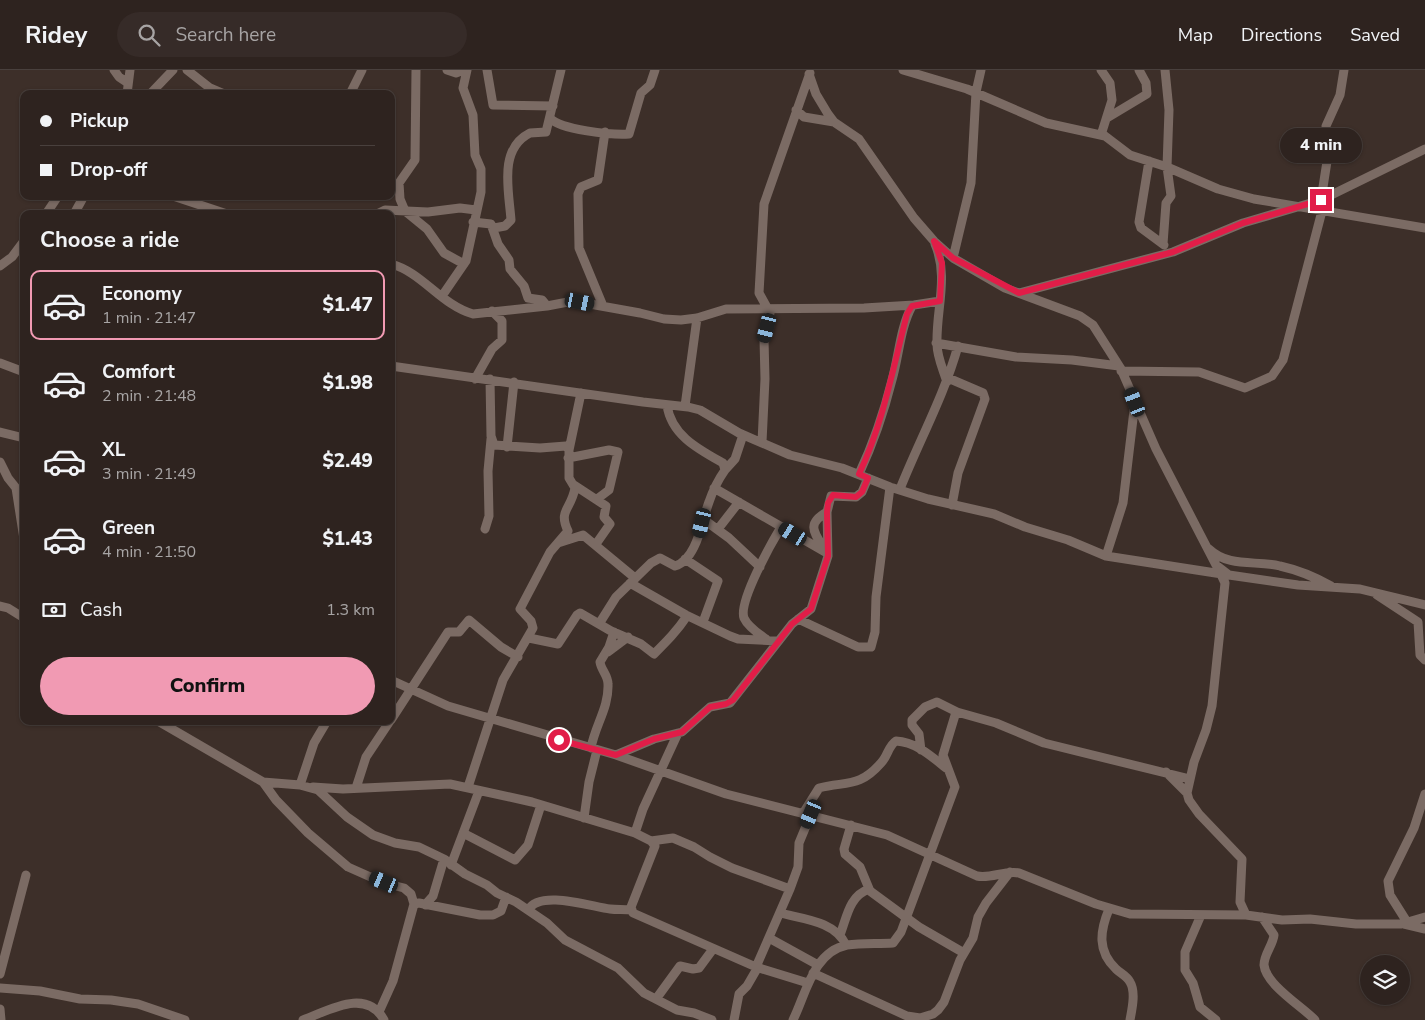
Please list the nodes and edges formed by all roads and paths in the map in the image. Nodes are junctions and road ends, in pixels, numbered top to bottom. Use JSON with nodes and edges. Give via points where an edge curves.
{"nodes":[{"id":1,"x":114,"y":70,"type":"edge"},
{"id":2,"x":130,"y":70,"type":"edge"},
{"id":3,"x":173,"y":70,"type":"edge"},
{"id":4,"x":187,"y":70,"type":"edge"},
{"id":5,"x":362,"y":70,"type":"edge"},
{"id":6,"x":416,"y":70,"type":"edge"},
{"id":7,"x":446,"y":70,"type":"edge"},
{"id":8,"x":465,"y":70,"type":"edge"},
{"id":9,"x":487,"y":70,"type":"edge"},
{"id":10,"x":561,"y":70,"type":"edge"},
{"id":11,"x":656,"y":70,"type":"edge"},
{"id":12,"x":903,"y":70,"type":"edge"},
{"id":13,"x":981,"y":70,"type":"edge"},
{"id":14,"x":1100,"y":70,"type":"edge"},
{"id":15,"x":1139,"y":70,"type":"edge"},
{"id":16,"x":1165,"y":70,"type":"edge"},
{"id":17,"x":1344,"y":70,"type":"edge"},
{"id":18,"x":810,"y":72,"type":"edge"},
{"id":19,"x":128,"y":82,"type":"junction"},
{"id":20,"x":127,"y":90,"type":"edge"},
{"id":21,"x":154,"y":90,"type":"edge"},
{"id":22,"x":215,"y":90,"type":"edge"},
{"id":23,"x":352,"y":90,"type":"edge"},
{"id":24,"x":976,"y":92,"type":"junction"},
{"id":25,"x":553,"y":106,"type":"junction"},
{"id":26,"x":796,"y":110,"type":"junction"},
{"id":27,"x":550,"y":118,"type":"junction"},
{"id":28,"x":1107,"y":118,"type":"junction"},
{"id":29,"x":834,"y":122,"type":"junction"},
{"id":30,"x":605,"y":132,"type":"junction"},
{"id":31,"x":1101,"y":135,"type":"junction"},
{"id":32,"x":1425,"y":149,"type":"edge"},
{"id":33,"x":1149,"y":161,"type":"junction"},
{"id":34,"x":1167,"y":167,"type":"junction"},
{"id":35,"x":185,"y":200,"type":"edge"},
{"id":36,"x":1321,"y":200,"type":"junction"},
{"id":37,"x":1295,"y":206,"type":"junction"},
{"id":38,"x":215,"y":210,"type":"edge"},
{"id":39,"x":476,"y":210,"type":"junction"},
{"id":40,"x":395,"y":211,"type":"edge"},
{"id":41,"x":405,"y":211,"type":"junction"},
{"id":42,"x":1322,"y":211,"type":"junction"},
{"id":43,"x":473,"y":222,"type":"junction"},
{"id":44,"x":494,"y":228,"type":"junction"},
{"id":45,"x":1425,"y":228,"type":"edge"},
{"id":46,"x":934,"y":241,"type":"junction"},
{"id":47,"x":1163,"y":244,"type":"junction"},
{"id":48,"x":20,"y":246,"type":"edge"},
{"id":49,"x":1171,"y":252,"type":"junction"},
{"id":50,"x":953,"y":258,"type":"junction"},
{"id":51,"x":464,"y":264,"type":"junction"},
{"id":52,"x":395,"y":265,"type":"edge"},
{"id":53,"x":0,"y":266,"type":"edge"},
{"id":54,"x":1019,"y":293,"type":"junction"},
{"id":55,"x":442,"y":296,"type":"junction"},
{"id":56,"x":940,"y":301,"type":"junction"},
{"id":57,"x":547,"y":306,"type":"junction"},
{"id":58,"x":603,"y":306,"type":"junction"},
{"id":59,"x":912,"y":306,"type":"junction"},
{"id":60,"x":767,"y":307,"type":"junction"},
{"id":61,"x":492,"y":311,"type":"junction"},
{"id":62,"x":697,"y":318,"type":"junction"},
{"id":63,"x":936,"y":343,"type":"junction"},
{"id":64,"x":958,"y":346,"type":"junction"},
{"id":65,"x":0,"y":364,"type":"edge"},
{"id":66,"x":395,"y":367,"type":"edge"},
{"id":67,"x":1120,"y":368,"type":"junction"},
{"id":68,"x":20,"y":371,"type":"edge"},
{"id":69,"x":475,"y":379,"type":"junction"},
{"id":70,"x":490,"y":379,"type":"junction"},
{"id":71,"x":947,"y":380,"type":"junction"},
{"id":72,"x":514,"y":382,"type":"junction"},
{"id":73,"x":581,"y":393,"type":"junction"},
{"id":74,"x":1135,"y":402,"type":"junction"},
{"id":75,"x":667,"y":405,"type":"junction"},
{"id":76,"x":685,"y":406,"type":"junction"},
{"id":77,"x":0,"y":432,"type":"edge"},
{"id":78,"x":743,"y":435,"type":"junction"},
{"id":79,"x":491,"y":436,"type":"junction"},
{"id":80,"x":20,"y":437,"type":"edge"},
{"id":81,"x":762,"y":442,"type":"junction"},
{"id":82,"x":507,"y":447,"type":"junction"},
{"id":83,"x":569,"y":454,"type":"junction"},
{"id":84,"x":0,"y":462,"type":"edge"},
{"id":85,"x":724,"y":470,"type":"junction"},
{"id":86,"x":864,"y":476,"type":"junction"},
{"id":87,"x":574,"y":485,"type":"junction"},
{"id":88,"x":890,"y":487,"type":"junction"},
{"id":89,"x":714,"y":488,"type":"junction"},
{"id":90,"x":900,"y":489,"type":"junction"},
{"id":91,"x":597,"y":499,"type":"junction"},
{"id":92,"x":739,"y":502,"type":"junction"},
{"id":93,"x":952,"y":504,"type":"junction"},
{"id":94,"x":827,"y":512,"type":"junction"},
{"id":95,"x":20,"y":514,"type":"edge"},
{"id":96,"x":703,"y":519,"type":"junction"},
{"id":97,"x":781,"y":527,"type":"junction"},
{"id":98,"x":485,"y":529,"type":"dead end"},
{"id":99,"x":718,"y":529,"type":"junction"},
{"id":100,"x":558,"y":543,"type":"junction"},
{"id":101,"x":596,"y":544,"type":"junction"},
{"id":102,"x":1207,"y":548,"type":"junction"},
{"id":103,"x":828,"y":554,"type":"junction"},
{"id":104,"x":1106,"y":556,"type":"junction"},
{"id":105,"x":685,"y":558,"type":"junction"},
{"id":106,"x":1216,"y":565,"type":"junction"},
{"id":107,"x":760,"y":567,"type":"junction"},
{"id":108,"x":1222,"y":574,"type":"junction"},
{"id":109,"x":633,"y":580,"type":"junction"},
{"id":110,"x":1334,"y":587,"type":"junction"},
{"id":111,"x":1373,"y":592,"type":"junction"},
{"id":112,"x":1425,"y":605,"type":"edge"},
{"id":113,"x":0,"y":606,"type":"edge"},
{"id":114,"x":20,"y":616,"type":"edge"},
{"id":115,"x":687,"y":616,"type":"junction"},
{"id":116,"x":798,"y":620,"type":"junction"},
{"id":117,"x":703,"y":622,"type":"junction"},
{"id":118,"x":599,"y":624,"type":"junction"},
{"id":119,"x":614,"y":632,"type":"junction"},
{"id":120,"x":628,"y":637,"type":"junction"},
{"id":121,"x":529,"y":638,"type":"junction"},
{"id":122,"x":766,"y":640,"type":"junction"},
{"id":123,"x":778,"y":641,"type":"junction"},
{"id":124,"x":605,"y":654,"type":"junction"},
{"id":125,"x":518,"y":657,"type":"junction"},
{"id":126,"x":1425,"y":660,"type":"edge"},
{"id":127,"x":395,"y":682,"type":"edge"},
{"id":128,"x":410,"y":690,"type":"junction"},
{"id":129,"x":956,"y":712,"type":"junction"},
{"id":130,"x":395,"y":714,"type":"edge"},
{"id":131,"x":489,"y":718,"type":"junction"},
{"id":132,"x":165,"y":725,"type":"edge"},
{"id":133,"x":325,"y":725,"type":"edge"},
{"id":134,"x":388,"y":725,"type":"edge"},
{"id":135,"x":678,"y":733,"type":"junction"},
{"id":136,"x":594,"y":749,"type":"junction"},
{"id":137,"x":921,"y":750,"type":"junction"},
{"id":138,"x":616,"y":755,"type":"junction"},
{"id":139,"x":947,"y":768,"type":"junction"},
{"id":140,"x":661,"y":772,"type":"junction"},
{"id":141,"x":1166,"y":772,"type":"junction"},
{"id":142,"x":1190,"y":779,"type":"junction"},
{"id":143,"x":262,"y":782,"type":"junction"},
{"id":144,"x":300,"y":784,"type":"junction"},
{"id":145,"x":313,"y":787,"type":"junction"},
{"id":146,"x":468,"y":787,"type":"junction"},
{"id":147,"x":356,"y":788,"type":"junction"},
{"id":148,"x":479,"y":791,"type":"junction"},
{"id":149,"x":1188,"y":793,"type":"junction"},
{"id":150,"x":1425,"y":794,"type":"edge"},
{"id":151,"x":541,"y":805,"type":"junction"},
{"id":152,"x":808,"y":813,"type":"junction"},
{"id":153,"x":584,"y":818,"type":"junction"},
{"id":154,"x":851,"y":826,"type":"junction"},
{"id":155,"x":463,"y":833,"type":"junction"},
{"id":156,"x":635,"y":834,"type":"junction"},
{"id":157,"x":652,"y":841,"type":"junction"},
{"id":158,"x":929,"y":852,"type":"junction"},
{"id":159,"x":448,"y":862,"type":"junction"},
{"id":160,"x":1010,"y":872,"type":"junction"},
{"id":161,"x":26,"y":875,"type":"dead end"},
{"id":162,"x":790,"y":889,"type":"junction"},
{"id":163,"x":869,"y":889,"type":"junction"},
{"id":164,"x":506,"y":897,"type":"junction"},
{"id":165,"x":414,"y":904,"type":"junction"},
{"id":166,"x":425,"y":905,"type":"junction"},
{"id":167,"x":1109,"y":909,"type":"junction"},
{"id":168,"x":528,"y":910,"type":"junction"},
{"id":169,"x":630,"y":910,"type":"junction"},
{"id":170,"x":780,"y":913,"type":"junction"},
{"id":171,"x":1201,"y":915,"type":"junction"},
{"id":172,"x":1246,"y":915,"type":"junction"},
{"id":173,"x":1262,"y":917,"type":"junction"},
{"id":174,"x":1425,"y":917,"type":"edge"},
{"id":175,"x":908,"y":919,"type":"junction"},
{"id":176,"x":1404,"y":923,"type":"junction"},
{"id":177,"x":1425,"y":929,"type":"edge"},
{"id":178,"x":840,"y":935,"type":"junction"},
{"id":179,"x":769,"y":938,"type":"junction"},
{"id":180,"x":846,"y":946,"type":"junction"},
{"id":181,"x":713,"y":949,"type":"junction"},
{"id":182,"x":964,"y":953,"type":"junction"},
{"id":183,"x":757,"y":967,"type":"junction"},
{"id":184,"x":816,"y":969,"type":"junction"},
{"id":185,"x":0,"y":974,"type":"edge"},
{"id":186,"x":808,"y":983,"type":"junction"},
{"id":187,"x":0,"y":988,"type":"edge"},
{"id":188,"x":656,"y":999,"type":"junction"},
{"id":189,"x":0,"y":1009,"type":"edge"},
{"id":190,"x":381,"y":1016,"type":"edge"},
{"id":191,"x":909,"y":1018,"type":"edge"},
{"id":192,"x":1,"y":1020,"type":"edge"},
{"id":193,"x":185,"y":1020,"type":"edge"},
{"id":194,"x":303,"y":1020,"type":"edge"},
{"id":195,"x":712,"y":1020,"type":"edge"},
{"id":196,"x":734,"y":1020,"type":"edge"},
{"id":197,"x":793,"y":1020,"type":"edge"},
{"id":198,"x":1130,"y":1020,"type":"edge"},
{"id":199,"x":1216,"y":1020,"type":"edge"},
{"id":200,"x":1315,"y":1020,"type":"edge"}],
"edges":[{"from":1,"to":19,"type":"street","via":[[118,77]]},
{"from":2,"to":19,"type":"street"},
{"from":3,"to":21,"type":"street"},
{"from":4,"to":22,"type":"street"},
{"from":5,"to":23,"type":"street"},
{"from":6,"to":41,"type":"street","via":[[415,160],[399,183]]},
{"from":7,"to":8,"type":"street"},
{"from":8,"to":39,"type":"street","via":[[463,88],[473,115],[475,155],[481,169]]},
{"from":9,"to":25,"type":"street","via":[[494,105]]},
{"from":10,"to":25,"type":"street"},
{"from":11,"to":30,"type":"street","via":[[650,85],[641,93],[629,134]]},
{"from":12,"to":24,"type":"street"},
{"from":13,"to":24,"type":"street"},
{"from":14,"to":28,"type":"street","via":[[1110,83],[1112,100]]},
{"from":15,"to":28,"type":"street","via":[[1146,83],[1147,94]]},
{"from":16,"to":34,"type":"street"},
{"from":17,"to":36,"type":"street","via":[[1340,95],[1326,126],[1328,156]]},
{"from":18,"to":26,"type":"street"},
{"from":18,"to":29,"type":"street","via":[[816,94]]},
{"from":19,"to":20,"type":"street"},
{"from":24,"to":31,"type":"street","via":[[1046,123]]},
{"from":24,"to":50,"type":"street","via":[[971,183]]},
{"from":25,"to":27,"type":"street"},
{"from":26,"to":29,"type":"street","via":[[804,117]]},
{"from":26,"to":60,"type":"street","via":[[764,204],[760,293]]},
{"from":27,"to":30,"type":"street","via":[[559,125]]},
{"from":27,"to":44,"type":"street","via":[[546,132],[530,133],[512,149],[508,173],[511,220],[505,226]]},
{"from":28,"to":31,"type":"street"},
{"from":29,"to":46,"type":"street","via":[[859,139]]},
{"from":30,"to":58,"type":"street","via":[[598,180],[581,187],[578,194],[577,239]]},
{"from":31,"to":33,"type":"street","via":[[1130,155]]},
{"from":32,"to":36,"type":"street"},
{"from":33,"to":34,"type":"street"},
{"from":33,"to":47,"type":"street","via":[[1139,222]]},
{"from":34,"to":37,"type":"street","via":[[1229,192]]},
{"from":34,"to":47,"type":"street","via":[[1171,196],[1166,203]]},
{"from":35,"to":38,"type":"street"},
{"from":36,"to":37,"type":"street"},
{"from":37,"to":42,"type":"street"},
{"from":37,"to":49,"type":"street"},
{"from":39,"to":41,"type":"street"},
{"from":39,"to":43,"type":"street"},
{"from":40,"to":41,"type":"street"},
{"from":41,"to":51,"type":"street","via":[[427,229],[444,253]]},
{"from":42,"to":45,"type":"street"},
{"from":42,"to":67,"type":"street","via":[[1283,360],[1276,373],[1245,388],[1199,372]]},
{"from":43,"to":44,"type":"street","via":[[488,222]]},
{"from":43,"to":51,"type":"street"},
{"from":44,"to":57,"type":"street","via":[[510,269],[524,286],[528,298],[542,300]]},
{"from":46,"to":50,"type":"street"},
{"from":46,"to":56,"type":"street","via":[[942,263]]},
{"from":47,"to":49,"type":"street"},
{"from":48,"to":53,"type":"street"},
{"from":49,"to":54,"type":"street"},
{"from":50,"to":54,"type":"street"},
{"from":51,"to":55,"type":"street"},
{"from":52,"to":55,"type":"street","via":[[407,269]]},
{"from":54,"to":67,"type":"street","via":[[1087,320],[1097,330]]},
{"from":55,"to":61,"type":"street","via":[[469,313]]},
{"from":56,"to":59,"type":"street"},
{"from":56,"to":63,"type":"street"},
{"from":57,"to":58,"type":"street","via":[[573,301]]},
{"from":57,"to":61,"type":"street"},
{"from":58,"to":62,"type":"street","via":[[664,319]]},
{"from":59,"to":60,"type":"street","via":[[847,309]]},
{"from":59,"to":86,"type":"street"},
{"from":60,"to":62,"type":"street","via":[[726,308]]},
{"from":60,"to":81,"type":"street","via":[[770,316],[764,339]]},
{"from":61,"to":69,"type":"street","via":[[502,321],[503,334]]},
{"from":62,"to":76,"type":"street"},
{"from":63,"to":64,"type":"street"},
{"from":63,"to":71,"type":"street"},
{"from":64,"to":67,"type":"street","via":[[1016,357],[1072,360]]},
{"from":64,"to":71,"type":"street"},
{"from":65,"to":68,"type":"street"},
{"from":66,"to":69,"type":"street"},
{"from":67,"to":74,"type":"street"},
{"from":69,"to":70,"type":"street"},
{"from":70,"to":72,"type":"street"},
{"from":70,"to":79,"type":"street"},
{"from":71,"to":90,"type":"street"},
{"from":71,"to":93,"type":"street","via":[[983,393],[985,399],[958,473]]},
{"from":72,"to":73,"type":"street"},
{"from":72,"to":82,"type":"street"},
{"from":73,"to":75,"type":"street"},
{"from":73,"to":83,"type":"street"},
{"from":74,"to":102,"type":"street"},
{"from":74,"to":104,"type":"street","via":[[1124,503]]},
{"from":75,"to":76,"type":"street"},
{"from":75,"to":85,"type":"street","via":[[668,416],[677,431],[723,462]]},
{"from":76,"to":78,"type":"street","via":[[700,410]]},
{"from":77,"to":80,"type":"street"},
{"from":78,"to":81,"type":"street"},
{"from":78,"to":85,"type":"street","via":[[735,459]]},
{"from":79,"to":82,"type":"street","via":[[495,446]]},
{"from":79,"to":98,"type":"street","via":[[489,516]]},
{"from":81,"to":86,"type":"street","via":[[790,454]]},
{"from":82,"to":83,"type":"street","via":[[564,446]]},
{"from":83,"to":87,"type":"street","via":[[569,478]]},
{"from":83,"to":91,"type":"street","via":[[618,452],[609,490]]},
{"from":84,"to":95,"type":"street","via":[[16,488]]},
{"from":85,"to":89,"type":"street"},
{"from":86,"to":88,"type":"street"},
{"from":86,"to":94,"type":"street","via":[[862,492],[856,497],[831,496]]},
{"from":87,"to":91,"type":"street"},
{"from":87,"to":100,"type":"street","via":[[563,518],[568,531]]},
{"from":88,"to":90,"type":"street"},
{"from":88,"to":116,"type":"street","via":[[871,648],[858,647]]},
{"from":89,"to":92,"type":"street"},
{"from":89,"to":96,"type":"street"},
{"from":90,"to":93,"type":"street"},
{"from":91,"to":101,"type":"street","via":[[606,506],[604,516],[610,524]]},
{"from":92,"to":97,"type":"street"},
{"from":92,"to":99,"type":"street"},
{"from":93,"to":104,"type":"street","via":[[994,514]]},
{"from":94,"to":103,"type":"street"},
{"from":94,"to":103,"type":"street","via":[[813,524],[814,532]]},
{"from":96,"to":99,"type":"street"},
{"from":96,"to":105,"type":"street","via":[[696,543]]},
{"from":97,"to":103,"type":"street"},
{"from":97,"to":107,"type":"street"},
{"from":99,"to":107,"type":"street"},
{"from":100,"to":101,"type":"street","via":[[582,534]]},
{"from":100,"to":121,"type":"street","via":[[540,569],[520,609],[533,623]]},
{"from":101,"to":109,"type":"street"},
{"from":102,"to":106,"type":"street"},
{"from":102,"to":110,"type":"street","via":[[1232,561],[1280,566]]},
{"from":103,"to":116,"type":"street","via":[[811,609]]},
{"from":104,"to":108,"type":"street"},
{"from":105,"to":109,"type":"street","via":[[675,566],[658,558]]},
{"from":105,"to":117,"type":"street","via":[[718,581]]},
{"from":106,"to":108,"type":"street"},
{"from":106,"to":110,"type":"street","via":[[1230,575]]},
{"from":107,"to":122,"type":"street","via":[[743,612],[746,622]]},
{"from":108,"to":142,"type":"street","via":[[1225,583],[1212,706]]},
{"from":109,"to":115,"type":"street"},
{"from":109,"to":118,"type":"street","via":[[616,597]]},
{"from":110,"to":111,"type":"street"},
{"from":111,"to":112,"type":"street"},
{"from":111,"to":126,"type":"street","via":[[1418,622],[1420,655]]},
{"from":113,"to":114,"type":"street"},
{"from":115,"to":117,"type":"street"},
{"from":115,"to":120,"type":"street","via":[[672,638],[664,642],[655,654]]},
{"from":116,"to":123,"type":"street"},
{"from":117,"to":122,"type":"street","via":[[738,638]]},
{"from":118,"to":119,"type":"street"},
{"from":118,"to":121,"type":"street","via":[[579,613],[558,644]]},
{"from":119,"to":120,"type":"street"},
{"from":119,"to":124,"type":"street"},
{"from":120,"to":124,"type":"street"},
{"from":121,"to":125,"type":"street"},
{"from":122,"to":123,"type":"street"},
{"from":123,"to":135,"type":"street","via":[[733,700],[710,707]]},
{"from":124,"to":136,"type":"street","via":[[600,664],[607,676],[608,693],[602,716],[594,728]]},
{"from":125,"to":128,"type":"street","via":[[469,620],[459,632],[448,632]]},
{"from":125,"to":131,"type":"street","via":[[504,680]]},
{"from":127,"to":128,"type":"street"},
{"from":128,"to":130,"type":"street"},
{"from":128,"to":131,"type":"street"},
{"from":129,"to":137,"type":"street","via":[[936,702],[916,713],[912,722],[919,734]]},
{"from":129,"to":139,"type":"street","via":[[943,755]]},
{"from":129,"to":141,"type":"street","via":[[1044,743]]},
{"from":131,"to":136,"type":"street"},
{"from":131,"to":146,"type":"street"},
{"from":132,"to":143,"type":"street"},
{"from":133,"to":144,"type":"street","via":[[314,743]]},
{"from":134,"to":147,"type":"street","via":[[366,757]]},
{"from":135,"to":138,"type":"street"},
{"from":135,"to":140,"type":"street"},
{"from":136,"to":138,"type":"street"},
{"from":136,"to":153,"type":"street"},
{"from":137,"to":139,"type":"street"},
{"from":137,"to":152,"type":"street","via":[[915,745],[894,741],[884,760],[868,777],[850,785],[820,788]]},
{"from":138,"to":140,"type":"street"},
{"from":139,"to":158,"type":"street","via":[[955,787]]},
{"from":140,"to":152,"type":"street","via":[[739,798]]},
{"from":140,"to":156,"type":"street"},
{"from":141,"to":142,"type":"street"},
{"from":141,"to":149,"type":"street"},
{"from":142,"to":149,"type":"street"},
{"from":143,"to":144,"type":"street"},
{"from":143,"to":165,"type":"street","via":[[308,833],[348,867],[404,888],[411,894]]},
{"from":144,"to":145,"type":"street"},
{"from":145,"to":147,"type":"street"},
{"from":145,"to":159,"type":"street","via":[[373,835],[419,847]]},
{"from":146,"to":147,"type":"street","via":[[443,784]]},
{"from":146,"to":148,"type":"street"},
{"from":148,"to":151,"type":"street"},
{"from":148,"to":155,"type":"street"},
{"from":149,"to":172,"type":"street","via":[[1199,814],[1242,859],[1240,902]]},
{"from":150,"to":176,"type":"street","via":[[1414,828],[1388,880],[1390,895]]},
{"from":151,"to":153,"type":"street"},
{"from":151,"to":155,"type":"street","via":[[528,845],[516,860]]},
{"from":152,"to":154,"type":"street"},
{"from":152,"to":162,"type":"street","via":[[799,843],[798,867]]},
{"from":153,"to":156,"type":"street"},
{"from":154,"to":158,"type":"street","via":[[887,835]]},
{"from":154,"to":163,"type":"street","via":[[845,854],[860,867]]},
{"from":155,"to":159,"type":"street"},
{"from":156,"to":157,"type":"street"},
{"from":157,"to":162,"type":"street","via":[[673,838],[732,868]]},
{"from":157,"to":169,"type":"street","via":[[655,849]]},
{"from":158,"to":160,"type":"street","via":[[983,877]]},
{"from":158,"to":175,"type":"street"},
{"from":159,"to":164,"type":"street"},
{"from":159,"to":166,"type":"street","via":[[433,896]]},
{"from":160,"to":167,"type":"street"},
{"from":160,"to":182,"type":"street","via":[[978,917],[973,938]]},
{"from":161,"to":185,"type":"street"},
{"from":162,"to":170,"type":"street"},
{"from":163,"to":175,"type":"street"},
{"from":163,"to":178,"type":"street","via":[[852,903]]},
{"from":164,"to":166,"type":"street","via":[[501,911],[486,915]]},
{"from":164,"to":168,"type":"street"},
{"from":165,"to":166,"type":"street"},
{"from":165,"to":190,"type":"street"},
{"from":167,"to":171,"type":"street","via":[[1142,915]]},
{"from":167,"to":198,"type":"street","via":[[1102,944],[1108,962],[1130,982],[1133,993]]},
{"from":168,"to":169,"type":"street","via":[[533,904],[571,900]]},
{"from":168,"to":188,"type":"street","via":[[560,937],[612,964],[644,993]]},
{"from":169,"to":181,"type":"street"},
{"from":170,"to":178,"type":"street","via":[[820,924]]},
{"from":170,"to":179,"type":"street"},
{"from":171,"to":172,"type":"street"},
{"from":171,"to":199,"type":"street","via":[[1185,952],[1185,970],[1193,983],[1200,1007]]},
{"from":172,"to":173,"type":"street"},
{"from":173,"to":176,"type":"street","via":[[1356,924]]},
{"from":173,"to":200,"type":"street","via":[[1274,935],[1265,959],[1266,970],[1288,999]]},
{"from":174,"to":176,"type":"street"},
{"from":175,"to":180,"type":"street","via":[[893,943]]},
{"from":175,"to":182,"type":"street"},
{"from":176,"to":177,"type":"street"},
{"from":178,"to":180,"type":"street"},
{"from":179,"to":183,"type":"street"},
{"from":179,"to":184,"type":"street"},
{"from":180,"to":184,"type":"street","via":[[836,950]]},
{"from":181,"to":183,"type":"street"},
{"from":181,"to":188,"type":"street","via":[[699,968],[680,966]]},
{"from":182,"to":191,"type":"street","via":[[938,1010],[927,1016]]},
{"from":183,"to":186,"type":"street"},
{"from":183,"to":196,"type":"street","via":[[748,986],[739,994]]},
{"from":184,"to":186,"type":"street"},
{"from":184,"to":191,"type":"street","via":[[880,1006]]},
{"from":186,"to":197,"type":"street"},
{"from":187,"to":193,"type":"street","via":[[138,1004]]},
{"from":188,"to":195,"type":"street","via":[[677,1010]]},
{"from":189,"to":192,"type":"street"},
{"from":190,"to":194,"type":"street","via":[[351,1002]]}]}
